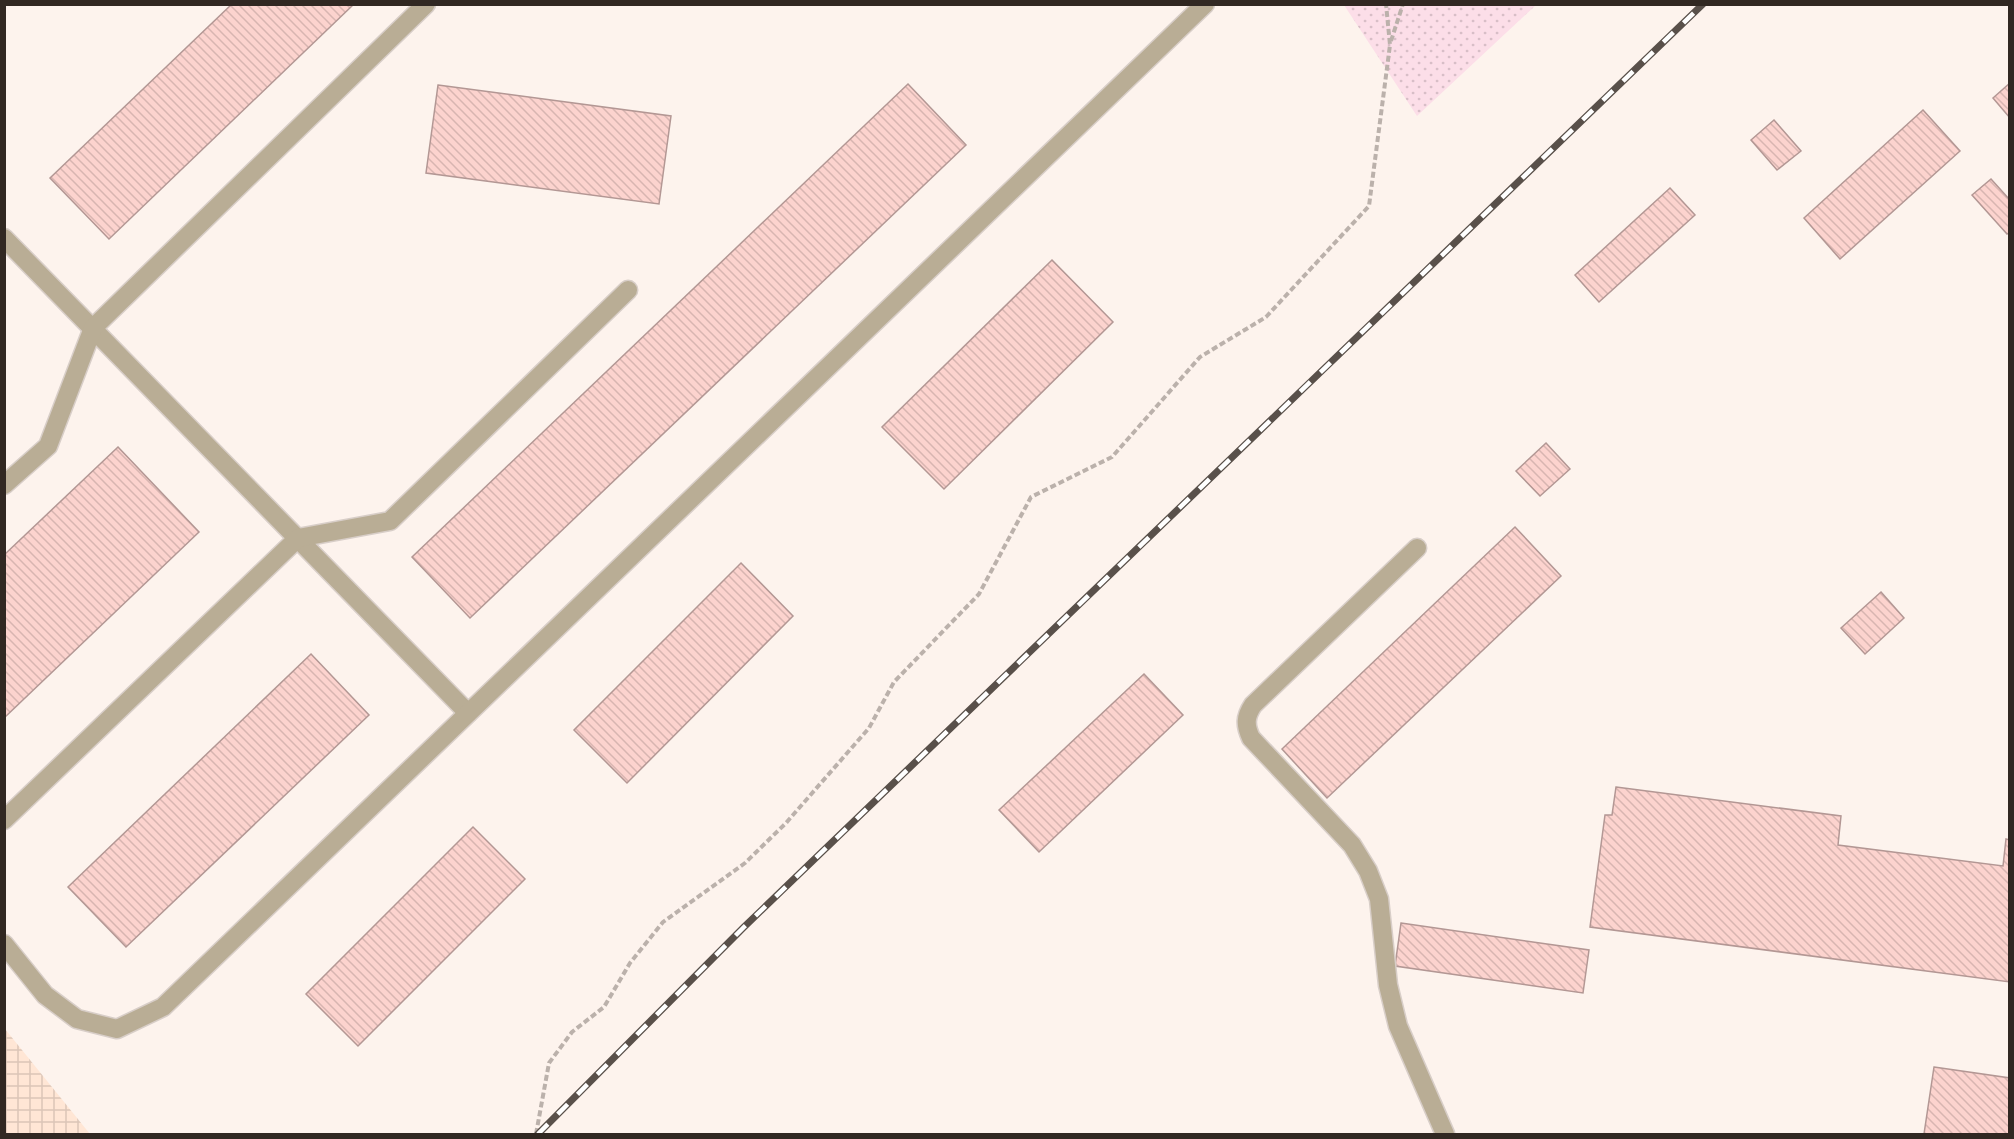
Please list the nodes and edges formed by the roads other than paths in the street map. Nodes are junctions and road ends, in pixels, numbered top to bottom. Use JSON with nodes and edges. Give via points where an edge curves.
{"nodes":[{"id":1,"x":426,"y":4,"type":"edge"},
{"id":2,"x":1205,"y":4,"type":"edge"},
{"id":3,"x":4,"y":238,"type":"edge"},
{"id":4,"x":628,"y":290,"type":"dead end"},
{"id":5,"x":93,"y":328,"type":"junction"},
{"id":6,"x":4,"y":485,"type":"edge"},
{"id":7,"x":298,"y":538,"type":"junction"},
{"id":8,"x":1417,"y":548,"type":"dead end"},
{"id":9,"x":468,"y":713,"type":"junction"},
{"id":10,"x":4,"y":820,"type":"edge"},
{"id":11,"x":4,"y":945,"type":"edge"},
{"id":12,"x":1445,"y":1134,"type":"edge"}],
"edges":[{"from":1,"to":5,"type":"lane"},
{"from":2,"to":9,"type":"lane"},
{"from":3,"to":5,"type":"lane"},
{"from":4,"to":7,"type":"lane","via":[[390,521]]},
{"from":5,"to":6,"type":"lane","via":[[48,446]]},
{"from":5,"to":7,"type":"lane"},
{"from":7,"to":9,"type":"lane"},
{"from":7,"to":10,"type":"lane"},
{"from":8,"to":12,"type":"lane","via":[[1253,705],[1246,715],[1246,727],[1251,738],[1352,845],[1368,871],[1379,899],[1388,985],[1398,1026]]},
{"from":9,"to":11,"type":"lane","via":[[163,1007],[117,1029],[77,1019],[45,995]]}]}
